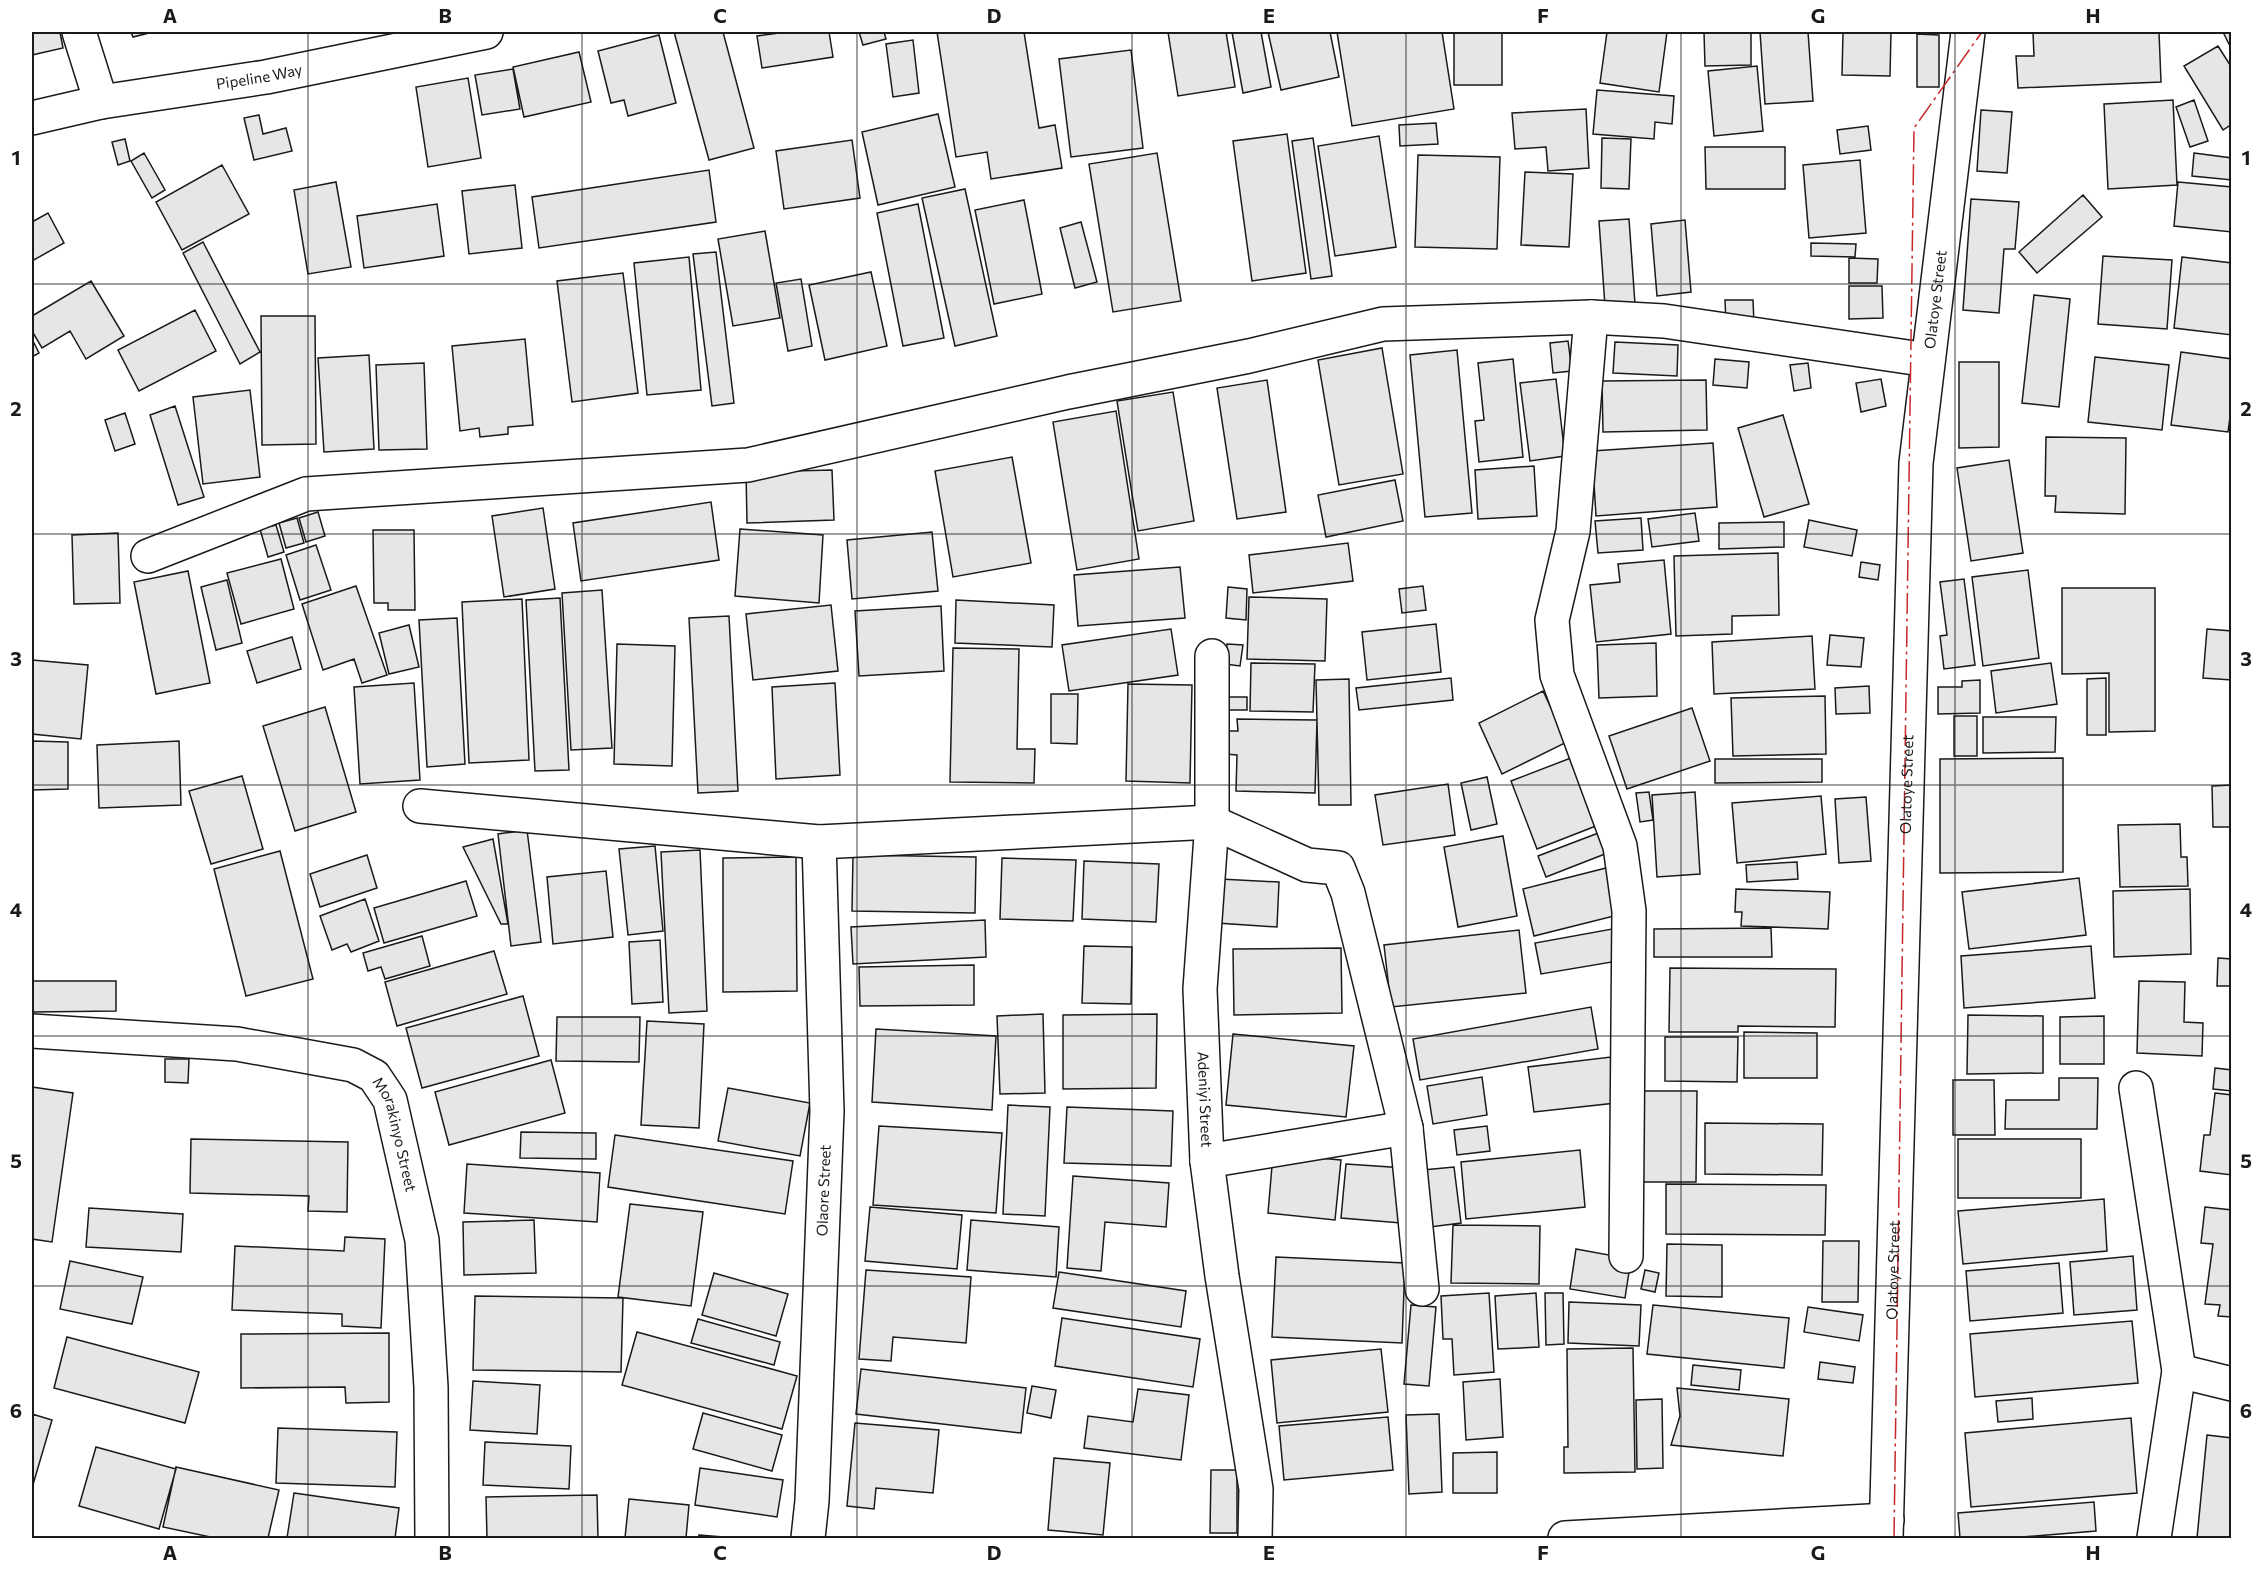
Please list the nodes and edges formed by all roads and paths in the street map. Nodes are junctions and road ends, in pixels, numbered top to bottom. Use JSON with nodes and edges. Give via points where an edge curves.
{"nodes":[{"id":1,"x":80,"y":32,"type":"edge"},
{"id":2,"x":486,"y":32,"type":"edge"},
{"id":3,"x":1968,"y":32,"type":"edge"},
{"id":4,"x":101,"y":102,"type":"junction"},
{"id":5,"x":32,"y":118,"type":"edge"},
{"id":6,"x":1591,"y":317,"type":"junction"},
{"id":7,"x":1928,"y":360,"type":"junction"},
{"id":8,"x":148,"y":556,"type":"dead end"},
{"id":9,"x":1212,"y":656,"type":"dead end"},
{"id":10,"x":420,"y":806,"type":"dead end"},
{"id":11,"x":1212,"y":822,"type":"junction"},
{"id":12,"x":819,"y":842,"type":"junction"},
{"id":13,"x":32,"y":1031,"type":"edge"},
{"id":14,"x":2136,"y":1088,"type":"dead end"},
{"id":15,"x":1406,"y":1128,"type":"junction"},
{"id":16,"x":1207,"y":1161,"type":"junction"},
{"id":17,"x":1626,"y":1256,"type":"dead end"},
{"id":18,"x":1422,"y":1289,"type":"dead end"},
{"id":19,"x":2179,"y":1371,"type":"junction"},
{"id":20,"x":2232,"y":1384,"type":"edge"},
{"id":21,"x":1887,"y":1529,"type":"edge"},
{"id":22,"x":432,"y":1539,"type":"edge"},
{"id":23,"x":808,"y":1539,"type":"edge"},
{"id":24,"x":1255,"y":1539,"type":"edge"},
{"id":25,"x":1565,"y":1539,"type":"edge"},
{"id":26,"x":2154,"y":1539,"type":"edge"}],
"edges":[{"from":1,"to":4,"type":"street"},
{"from":2,"to":4,"type":"street","name":"Pipeline Way","via":[[266,77]]},
{"from":3,"to":7,"type":"street","name":"Olatoye Street"},
{"from":4,"to":5,"type":"street","name":"Pipeline Way"},
{"from":6,"to":7,"type":"street","via":[[1664,321]]},
{"from":6,"to":8,"type":"street","via":[[1383,324],[748,465],[306,494]]},
{"from":6,"to":17,"type":"street","via":[[1573,531],[1552,620],[1557,675],[1620,846],[1629,911]]},
{"from":7,"to":21,"type":"street","name":"Olatoye Street","via":[[1916,463]]},
{"from":9,"to":11,"type":"street","name":"Adeniyi Street"},
{"from":10,"to":12,"type":"street"},
{"from":11,"to":12,"type":"street"},
{"from":11,"to":15,"type":"street","via":[[1308,865],[1338,868],[1348,893]]},
{"from":11,"to":16,"type":"street","name":"Adeniyi Street","via":[[1200,989]]},
{"from":12,"to":23,"type":"street","name":"Olaore Street","via":[[827,1112]]},
{"from":13,"to":22,"type":"street","name":"Morakinyo Street","via":[[237,1044],[353,1065],[374,1076],[390,1100],[422,1240],[431,1387]]},
{"from":14,"to":19,"type":"street"},
{"from":15,"to":16,"type":"street"},
{"from":15,"to":18,"type":"street"},
{"from":16,"to":24,"type":"street","name":"Adeniyi Street","via":[[1256,1489]]},
{"from":19,"to":20,"type":"street"},
{"from":19,"to":26,"type":"street"},
{"from":21,"to":25,"type":"street"}]}
